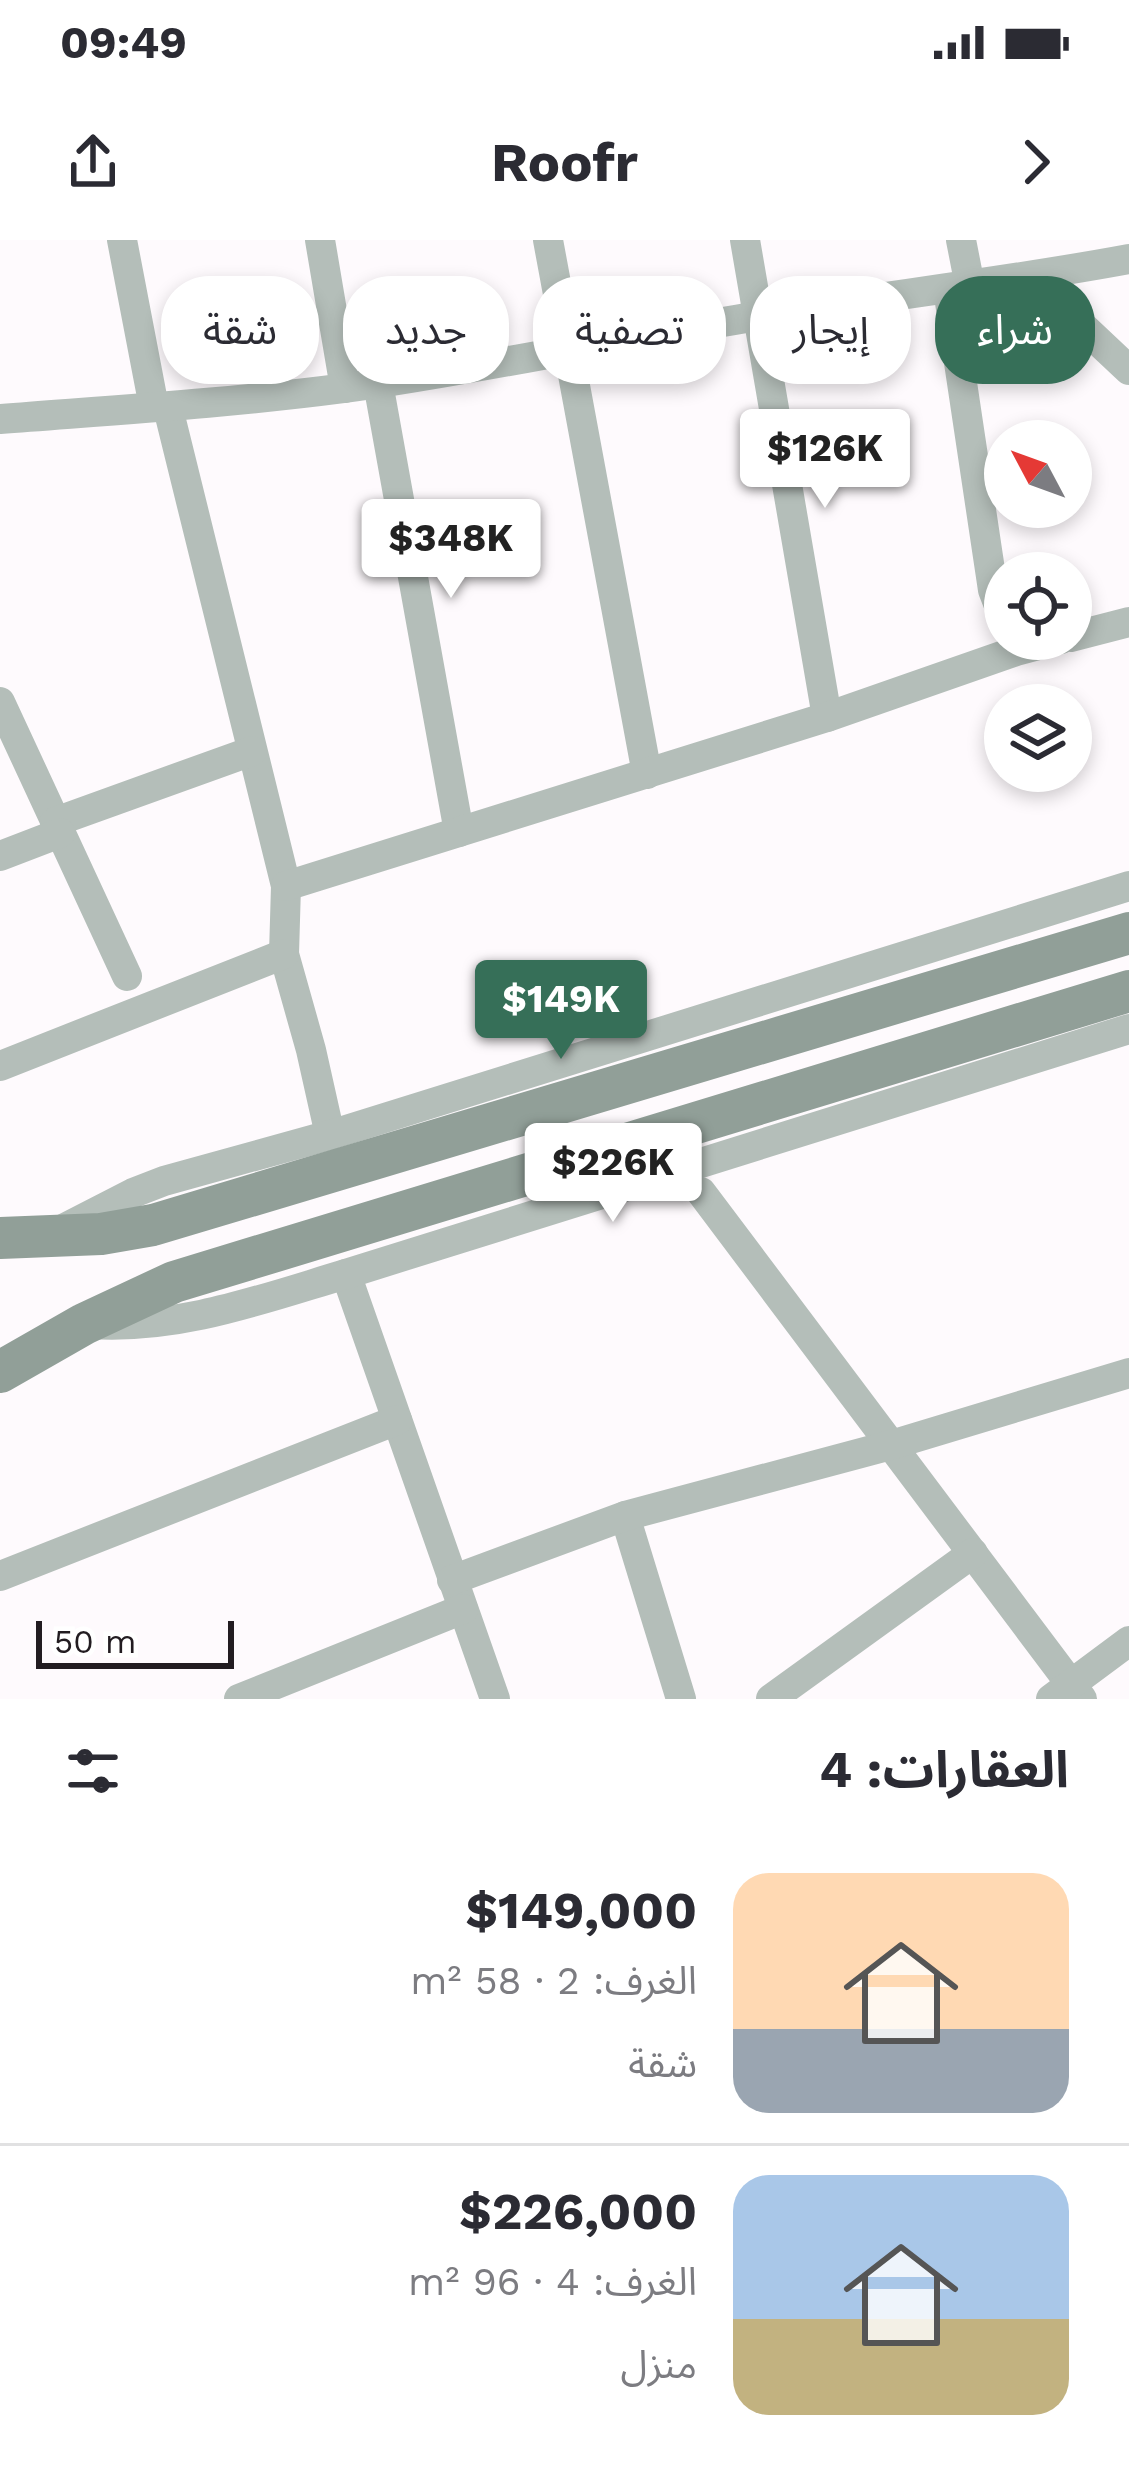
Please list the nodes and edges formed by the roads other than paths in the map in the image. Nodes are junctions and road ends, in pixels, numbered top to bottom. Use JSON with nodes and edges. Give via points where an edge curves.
{"nodes":[{"id":1,"x":122,"y":240,"type":"edge"},
{"id":2,"x":320,"y":240,"type":"edge"},
{"id":3,"x":548,"y":240,"type":"edge"},
{"id":4,"x":745,"y":240,"type":"edge"},
{"id":5,"x":962,"y":240,"type":"edge"},
{"id":6,"x":1129,"y":259,"type":"edge"},
{"id":7,"x":554,"y":276,"type":"edge"},
{"id":8,"x":751,"y":276,"type":"edge"},
{"id":9,"x":960,"y":276,"type":"edge"},
{"id":10,"x":1036,"y":276,"type":"edge"},
{"id":11,"x":1095,"y":338,"type":"edge"},
{"id":12,"x":1129,"y":370,"type":"edge"},
{"id":13,"x":371,"y":384,"type":"edge"},
{"id":14,"x":378,"y":384,"type":"edge"},
{"id":15,"x":573,"y":384,"type":"edge"},
{"id":16,"x":770,"y":384,"type":"edge"},
{"id":17,"x":970,"y":384,"type":"edge"},
{"id":18,"x":345,"y":388,"type":"junction"},
{"id":19,"x":161,"y":408,"type":"junction"},
{"id":20,"x":0,"y":419,"type":"edge"},
{"id":21,"x":989,"y":552,"type":"edge"},
{"id":22,"x":1129,"y":622,"type":"edge"},
{"id":23,"x":1092,"y":632,"type":"edge"},
{"id":24,"x":984,"y":649,"type":"edge"},
{"id":25,"x":0,"y":702,"type":"edge"},
{"id":26,"x":827,"y":717,"type":"junction"},
{"id":27,"x":253,"y":751,"type":"junction"},
{"id":28,"x":647,"y":773,"type":"junction"},
{"id":29,"x":58,"y":827,"type":"junction"},
{"id":30,"x":459,"y":832,"type":"junction"},
{"id":31,"x":0,"y":856,"type":"edge"},
{"id":32,"x":286,"y":886,"type":"junction"},
{"id":33,"x":1129,"y":886,"type":"edge"},
{"id":34,"x":1129,"y":933,"type":"edge"},
{"id":35,"x":284,"y":954,"type":"junction"},
{"id":36,"x":127,"y":976,"type":"dead end"},
{"id":37,"x":1129,"y":991,"type":"edge"},
{"id":38,"x":1129,"y":1029,"type":"edge"},
{"id":39,"x":0,"y":1066,"type":"edge"},
{"id":40,"x":330,"y":1135,"type":"junction"},
{"id":41,"x":700,"y":1192,"type":"dead end"},
{"id":42,"x":0,"y":1238,"type":"edge"},
{"id":43,"x":45,"y":1238,"type":"junction"},
{"id":44,"x":346,"y":1274,"type":"junction"},
{"id":45,"x":84,"y":1324,"type":"junction"},
{"id":46,"x":0,"y":1372,"type":"edge"},
{"id":47,"x":1129,"y":1373,"type":"edge"},
{"id":48,"x":397,"y":1420,"type":"junction"},
{"id":49,"x":891,"y":1445,"type":"junction"},
{"id":50,"x":625,"y":1516,"type":"junction"},
{"id":51,"x":973,"y":1553,"type":"junction"},
{"id":52,"x":0,"y":1576,"type":"edge"},
{"id":53,"x":458,"y":1594,"type":"junction"},
{"id":54,"x":1129,"y":1641,"type":"edge"},
{"id":55,"x":1068,"y":1694,"type":"edge"},
{"id":56,"x":238,"y":1699,"type":"edge"},
{"id":57,"x":495,"y":1699,"type":"edge"},
{"id":58,"x":681,"y":1699,"type":"edge"},
{"id":59,"x":770,"y":1699,"type":"edge"}],
"edges":[{"from":1,"to":19,"type":"street"},
{"from":2,"to":18,"type":"street"},
{"from":3,"to":7,"type":"street"},
{"from":4,"to":8,"type":"street"},
{"from":5,"to":9,"type":"street"},
{"from":6,"to":10,"type":"street"},
{"from":11,"to":12,"type":"street"},
{"from":13,"to":18,"type":"street"},
{"from":14,"to":30,"type":"street"},
{"from":15,"to":28,"type":"street"},
{"from":16,"to":26,"type":"street"},
{"from":17,"to":21,"type":"street"},
{"from":18,"to":19,"type":"street"},
{"from":19,"to":20,"type":"street"},
{"from":19,"to":27,"type":"street"},
{"from":22,"to":23,"type":"street"},
{"from":24,"to":26,"type":"street"},
{"from":25,"to":29,"type":"street"},
{"from":26,"to":28,"type":"street"},
{"from":27,"to":29,"type":"street"},
{"from":27,"to":32,"type":"street"},
{"from":28,"to":30,"type":"street"},
{"from":29,"to":31,"type":"street"},
{"from":29,"to":36,"type":"street"},
{"from":30,"to":32,"type":"street"},
{"from":32,"to":35,"type":"street"},
{"from":33,"to":40,"type":"street"},
{"from":34,"to":43,"type":"main road","via":[[153,1225]]},
{"from":35,"to":39,"type":"street"},
{"from":35,"to":40,"type":"street"},
{"from":37,"to":45,"type":"main road","via":[[174,1282]]},
{"from":38,"to":44,"type":"street"},
{"from":40,"to":43,"type":"street","via":[[164,1181]]},
{"from":41,"to":49,"type":"street"},
{"from":42,"to":43,"type":"main road"},
{"from":44,"to":45,"type":"street","via":[[182,1320]]},
{"from":44,"to":48,"type":"street"},
{"from":45,"to":46,"type":"main road"},
{"from":47,"to":49,"type":"street"},
{"from":48,"to":52,"type":"street"},
{"from":48,"to":53,"type":"street"},
{"from":49,"to":50,"type":"street"},
{"from":49,"to":51,"type":"street"},
{"from":50,"to":53,"type":"street"},
{"from":50,"to":58,"type":"street"},
{"from":51,"to":55,"type":"street"},
{"from":51,"to":59,"type":"street"},
{"from":53,"to":56,"type":"street"},
{"from":53,"to":57,"type":"street"},
{"from":54,"to":55,"type":"street"}]}
